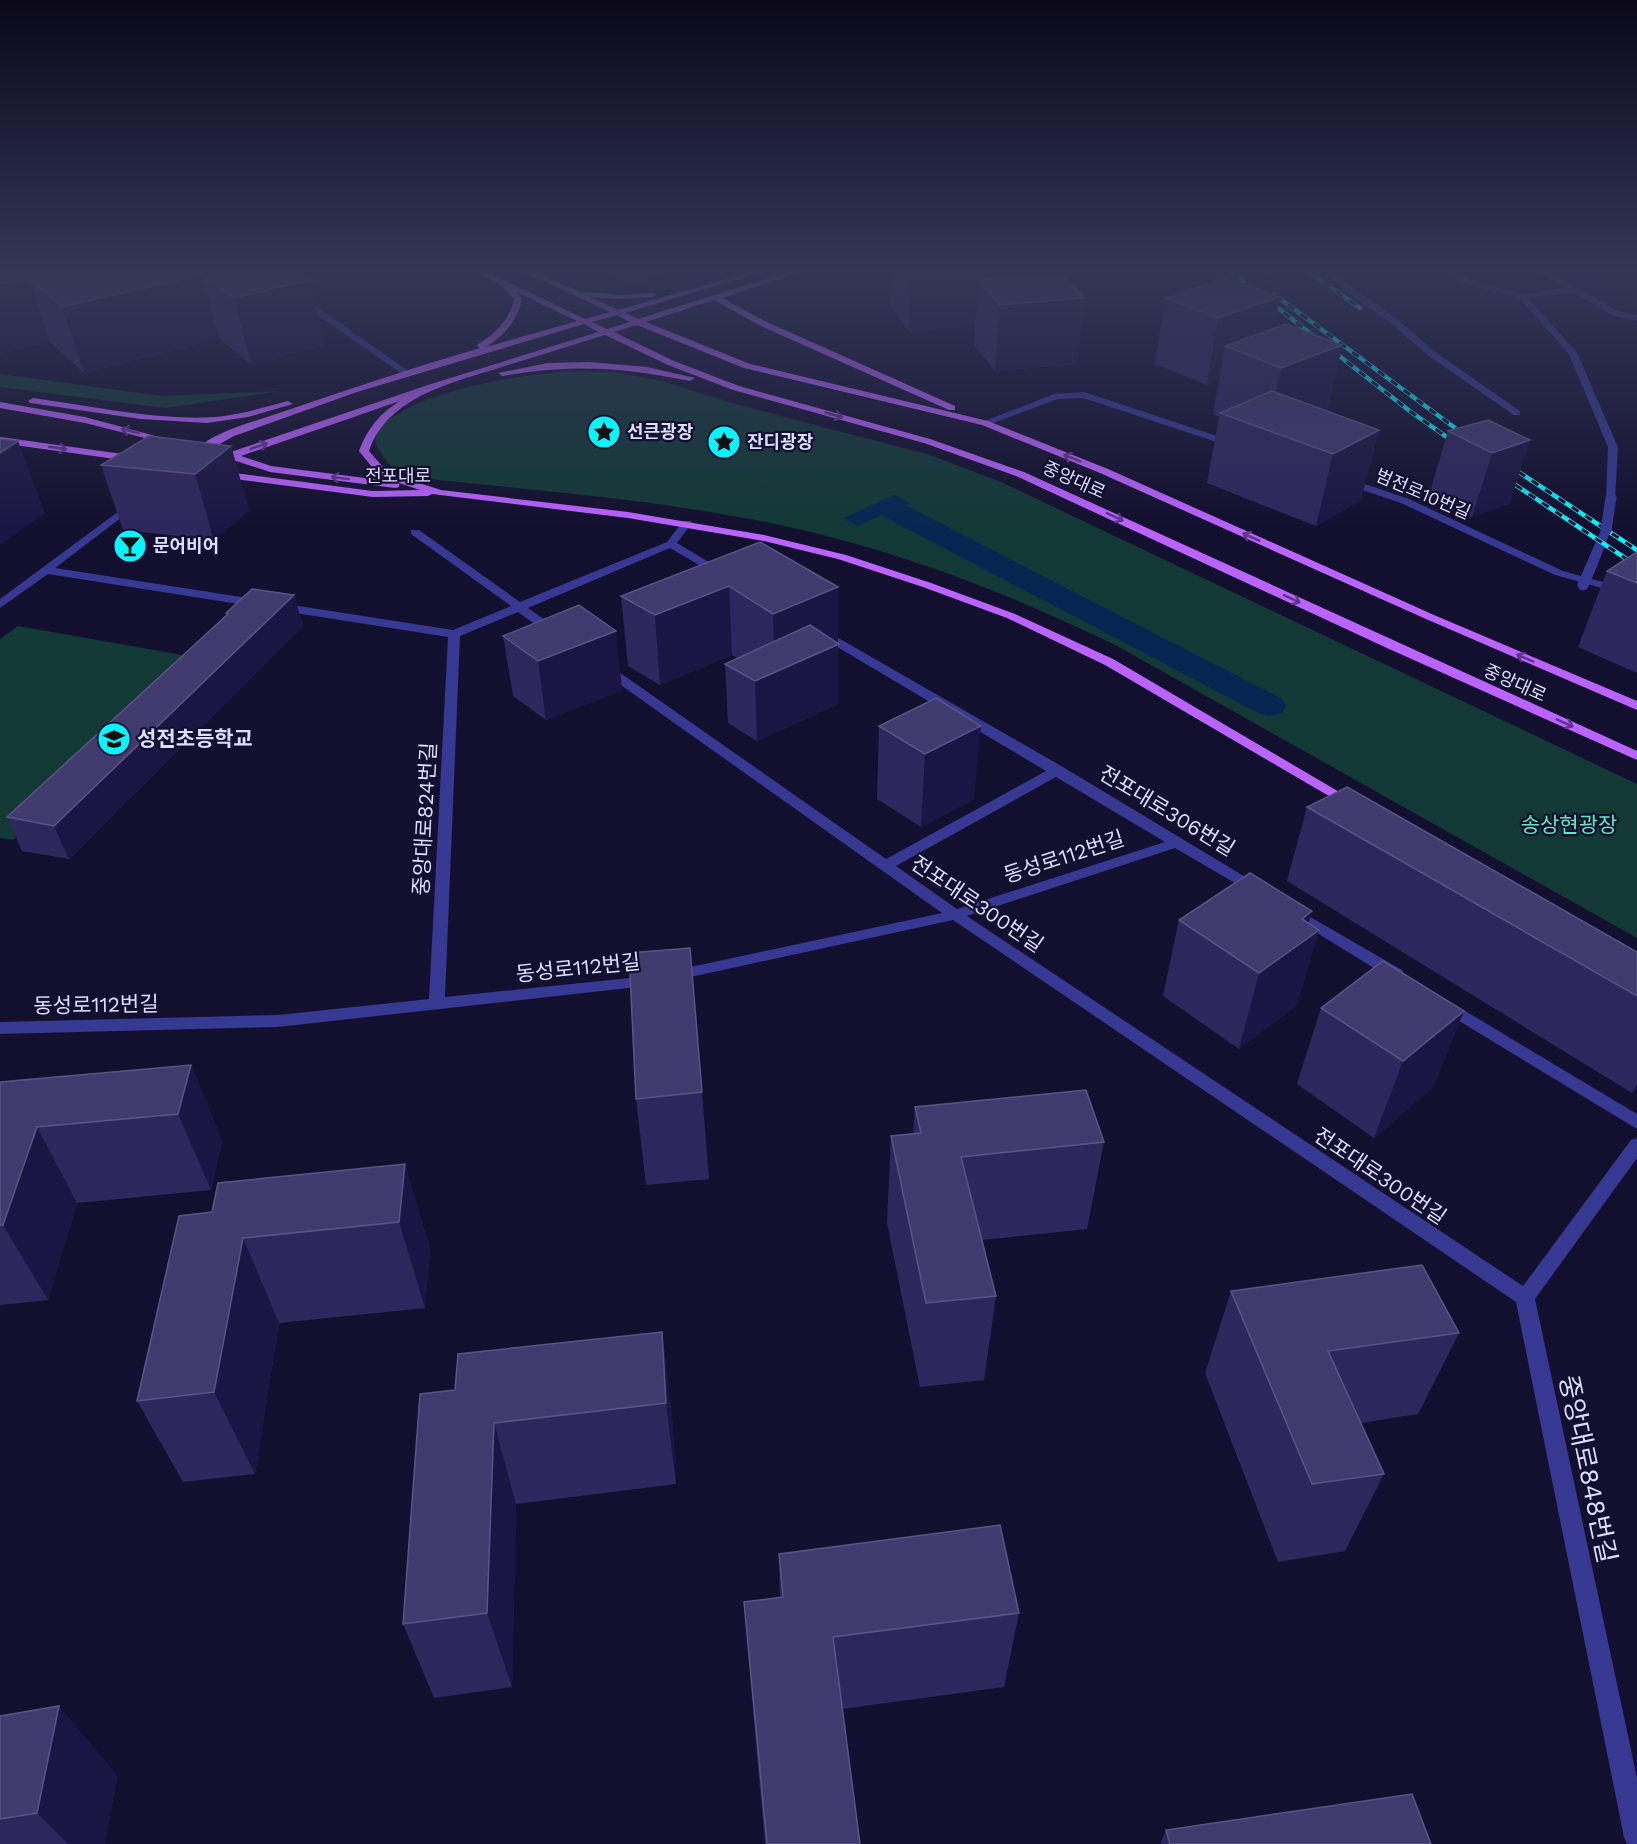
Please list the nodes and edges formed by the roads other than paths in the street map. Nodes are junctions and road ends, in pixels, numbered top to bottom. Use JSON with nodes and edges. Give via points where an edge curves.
{"nodes":[{"id":1,"x":386,"y":359,"type":"edge"},
{"id":2,"x":458,"y":359,"type":"edge"},
{"id":3,"x":522,"y":359,"type":"edge"},
{"id":4,"x":663,"y":359,"type":"edge"},
{"id":5,"x":730,"y":359,"type":"edge"},
{"id":6,"x":842,"y":359,"type":"edge"},
{"id":7,"x":1439,"y":359,"type":"edge"},
{"id":8,"x":1576,"y":359,"type":"edge"},
{"id":9,"x":455,"y":360,"type":"joint"},
{"id":10,"x":407,"y":374,"type":"junction"},
{"id":11,"x":449,"y":382,"type":"junction"},
{"id":12,"x":431,"y":387,"type":"junction"},
{"id":13,"x":736,"y":388,"type":"junction"},
{"id":14,"x":336,"y":396,"type":"junction"},
{"id":15,"x":0,"y":399,"type":"edge"},
{"id":16,"x":0,"y":405,"type":"edge"},
{"id":17,"x":1517,"y":413,"type":"dead end"},
{"id":18,"x":985,"y":423,"type":"junction"},
{"id":19,"x":0,"y":440,"type":"edge"},
{"id":20,"x":180,"y":443,"type":"edge"},
{"id":21,"x":191,"y":446,"type":"edge"},
{"id":22,"x":202,"y":448,"type":"junction"},
{"id":23,"x":1249,"y":449,"type":"edge"},
{"id":24,"x":231,"y":456,"type":"junction"},
{"id":25,"x":152,"y":461,"type":"edge"},
{"id":26,"x":213,"y":472,"type":"dead end"},
{"id":27,"x":1338,"y":479,"type":"edge"},
{"id":28,"x":440,"y":493,"type":"junction"},
{"id":29,"x":140,"y":498,"type":"edge"},
{"id":30,"x":687,"y":523,"type":"junction"},
{"id":31,"x":415,"y":532,"type":"dead end"},
{"id":32,"x":671,"y":544,"type":"junction"},
{"id":33,"x":46,"y":570,"type":"junction"},
{"id":34,"x":732,"y":580,"type":"edge"},
{"id":35,"x":1583,"y":585,"type":"dead end"},
{"id":36,"x":1637,"y":601,"type":"edge"},
{"id":37,"x":0,"y":605,"type":"edge"},
{"id":38,"x":519,"y":607,"type":"junction"},
{"id":39,"x":813,"y":628,"type":"edge"},
{"id":40,"x":454,"y":634,"type":"junction"},
{"id":41,"x":567,"y":641,"type":"edge"},
{"id":42,"x":596,"y":662,"type":"edge"},
{"id":43,"x":1637,"y":706,"type":"edge"},
{"id":44,"x":1637,"y":756,"type":"edge"},
{"id":45,"x":1058,"y":770,"type":"junction"},
{"id":46,"x":1362,"y":810,"type":"edge"},
{"id":47,"x":1179,"y":842,"type":"junction"},
{"id":48,"x":885,"y":866,"type":"junction"},
{"id":49,"x":955,"y":915,"type":"junction"},
{"id":50,"x":1403,"y":979,"type":"edge"},
{"id":51,"x":1434,"y":998,"type":"edge"},
{"id":52,"x":437,"y":1005,"type":"junction"},
{"id":53,"x":0,"y":1028,"type":"edge"},
{"id":54,"x":1637,"y":1122,"type":"edge"},
{"id":55,"x":1637,"y":1145,"type":"edge"},
{"id":56,"x":1525,"y":1298,"type":"junction"},
{"id":57,"x":1637,"y":1837,"type":"edge"}],
"edges":[{"from":1,"to":10,"type":"street"},
{"from":2,"to":9,"type":"main road"},
{"from":3,"to":11,"type":"main road"},
{"from":4,"to":13,"type":"main road","name":"중앙대로"},
{"from":5,"to":18,"type":"main road","name":"중앙대로"},
{"from":6,"to":18,"type":"main road"},
{"from":7,"to":17,"type":"street"},
{"from":8,"to":35,"type":"street","bridge":true,"via":[[1613,447],[1606,530]]},
{"from":9,"to":10,"type":"main road"},
{"from":10,"to":14,"type":"main road"},
{"from":11,"to":12,"type":"main road"},
{"from":11,"to":13,"type":"main road","via":[[573,364],[639,367]]},
{"from":24,"to":12,"type":"main road","one_way":true},
{"from":12,"to":28,"type":"main road","via":[[382,418],[368,435],[364,451],[384,475]]},
{"from":13,"to":44,"type":"main road","name":"중앙대로","one_way":true,"via":[[927,441],[1020,474]]},
{"from":14,"to":15,"type":"main road","via":[[209,420]]},
{"from":14,"to":22,"type":"main road"},
{"from":20,"to":16,"type":"main road","one_way":true},
{"from":18,"to":23,"type":"street","via":[[1057,396],[1084,395]]},
{"from":43,"to":18,"type":"main road","name":"중앙대로","one_way":true,"via":[[1104,471]]},
{"from":19,"to":25,"type":"main road","one_way":true},
{"from":21,"to":22,"type":"main road","name":"전포대로"},
{"from":22,"to":24,"type":"main road","name":"전포대로"},
{"from":22,"to":24,"type":"main road","via":[[191,462]]},
{"from":28,"to":24,"type":"main road","name":"전포대로","one_way":true,"via":[[270,469]]},
{"from":26,"to":28,"type":"main road","name":"전포대로","via":[[373,494]]},
{"from":27,"to":36,"type":"street","name":"범전로10번길","via":[[1405,501],[1559,573],[1613,588]]},
{"from":28,"to":30,"type":"main road"},
{"from":29,"to":33,"type":"street"},
{"from":30,"to":32,"type":"street"},
{"from":30,"to":46,"type":"main road","via":[[842,557],[1011,616],[1109,662]]},
{"from":31,"to":38,"type":"street"},
{"from":32,"to":34,"type":"street"},
{"from":32,"to":38,"type":"street"},
{"from":33,"to":37,"type":"street"},
{"from":33,"to":40,"type":"street"},
{"from":38,"to":40,"type":"street"},
{"from":38,"to":41,"type":"street"},
{"from":39,"to":45,"type":"street","name":"전포대로306번길"},
{"from":40,"to":52,"type":"street","name":"중앙대로824번길"},
{"from":42,"to":48,"type":"street","name":"전포대로300번길"},
{"from":45,"to":47,"type":"street","name":"전포대로306번길"},
{"from":45,"to":48,"type":"street"},
{"from":47,"to":49,"type":"street","name":"동성로112번길"},
{"from":47,"to":50,"type":"street","name":"전포대로306번길"},
{"from":48,"to":49,"type":"street","name":"전포대로300번길"},
{"from":49,"to":52,"type":"street","name":"동성로112번길","via":[[653,981]]},
{"from":49,"to":56,"type":"street","name":"전포대로300번길"},
{"from":51,"to":54,"type":"street"},
{"from":52,"to":53,"type":"street","name":"동성로112번길","via":[[278,1021]]},
{"from":55,"to":56,"type":"street"},
{"from":56,"to":57,"type":"street","name":"중앙대로848번길"}]}
